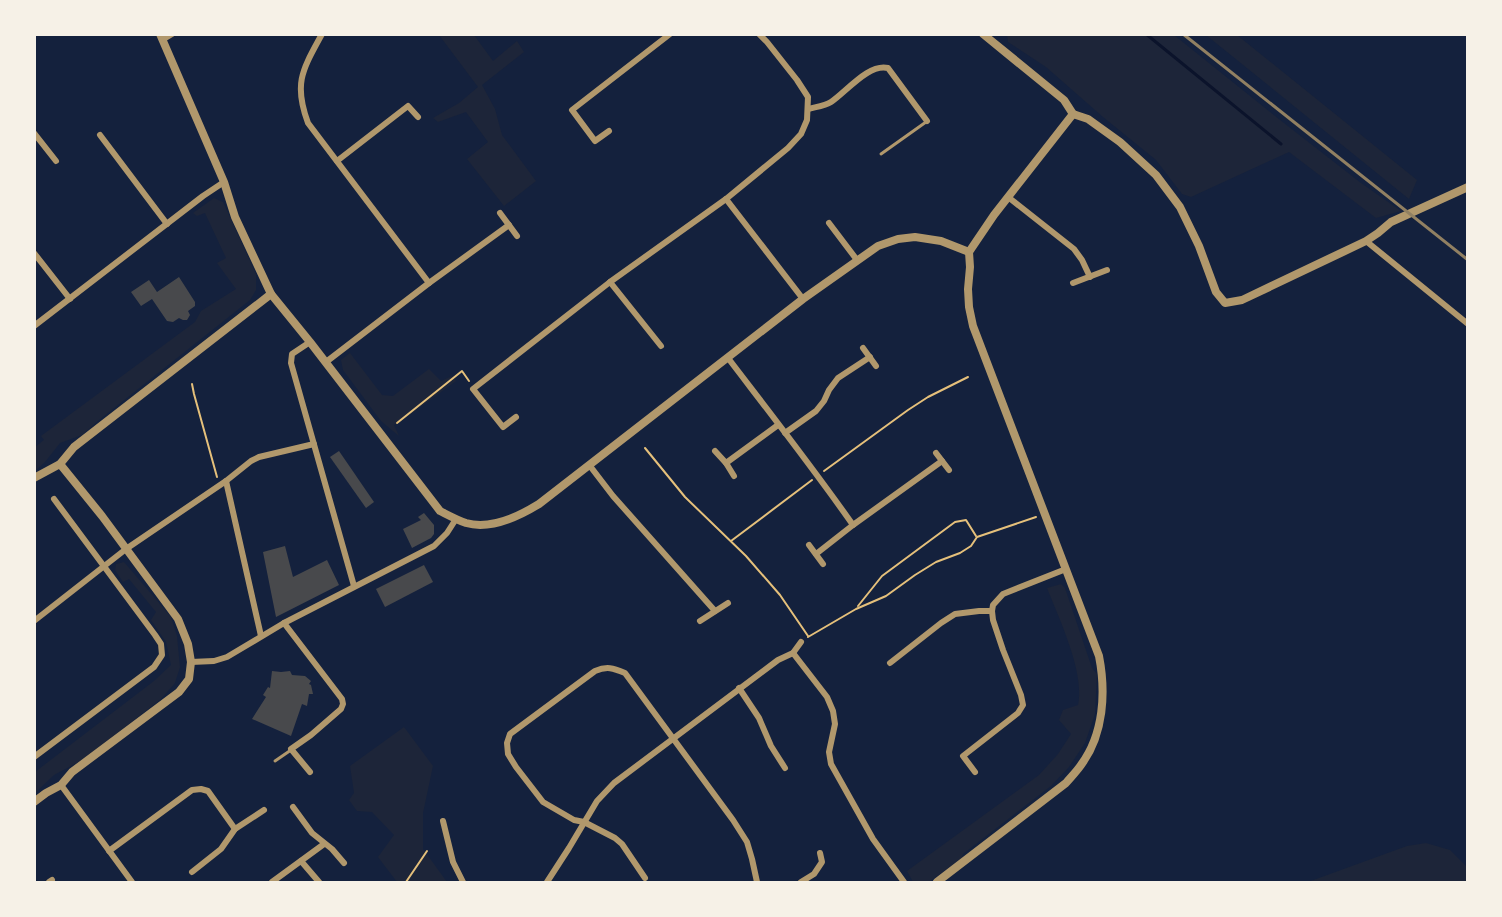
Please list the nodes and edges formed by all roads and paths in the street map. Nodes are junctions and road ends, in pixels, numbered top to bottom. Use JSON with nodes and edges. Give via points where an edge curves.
{"nodes":[{"id":1,"x":172,"y":34,"type":"edge"},
{"id":2,"x":322,"y":34,"type":"edge"},
{"id":3,"x":670,"y":34,"type":"edge"},
{"id":4,"x":759,"y":34,"type":"edge"},
{"id":5,"x":983,"y":34,"type":"edge"},
{"id":6,"x":161,"y":37,"type":"edge"},
{"id":7,"x":808,"y":110,"type":"junction"},
{"id":8,"x":1073,"y":114,"type":"junction"},
{"id":9,"x":418,"y":117,"type":"dead end"},
{"id":10,"x":927,"y":121,"type":"joint"},
{"id":11,"x":609,"y":131,"type":"dead end"},
{"id":12,"x":35,"y":135,"type":"edge"},
{"id":13,"x":100,"y":135,"type":"dead end"},
{"id":14,"x":881,"y":154,"type":"dead end"},
{"id":15,"x":337,"y":160,"type":"junction"},
{"id":16,"x":56,"y":161,"type":"dead end"},
{"id":17,"x":224,"y":182,"type":"junction"},
{"id":18,"x":1467,"y":187,"type":"edge"},
{"id":19,"x":1008,"y":197,"type":"junction"},
{"id":20,"x":726,"y":199,"type":"junction"},
{"id":21,"x":500,"y":213,"type":"dead end"},
{"id":22,"x":829,"y":223,"type":"dead end"},
{"id":23,"x":167,"y":224,"type":"junction"},
{"id":24,"x":509,"y":225,"type":"junction"},
{"id":25,"x":518,"y":236,"type":"dead end"},
{"id":26,"x":1366,"y":241,"type":"junction"},
{"id":27,"x":969,"y":252,"type":"junction"},
{"id":28,"x":34,"y":253,"type":"edge"},
{"id":29,"x":857,"y":260,"type":"junction"},
{"id":30,"x":1107,"y":270,"type":"dead end"},
{"id":31,"x":1090,"y":277,"type":"junction"},
{"id":32,"x":610,"y":282,"type":"junction"},
{"id":33,"x":429,"y":283,"type":"junction"},
{"id":34,"x":1073,"y":283,"type":"dead end"},
{"id":35,"x":271,"y":294,"type":"junction"},
{"id":36,"x":70,"y":299,"type":"junction"},
{"id":37,"x":803,"y":299,"type":"junction"},
{"id":38,"x":1467,"y":324,"type":"edge"},
{"id":39,"x":34,"y":326,"type":"edge"},
{"id":40,"x":310,"y":342,"type":"junction"},
{"id":41,"x":661,"y":346,"type":"dead end"},
{"id":42,"x":863,"y":348,"type":"dead end"},
{"id":43,"x":870,"y":357,"type":"junction"},
{"id":44,"x":728,"y":358,"type":"junction"},
{"id":45,"x":326,"y":362,"type":"junction"},
{"id":46,"x":876,"y":366,"type":"dead end"},
{"id":47,"x":968,"y":377,"type":"dead end"},
{"id":48,"x":192,"y":384,"type":"dead end"},
{"id":49,"x":473,"y":388,"type":"junction"},
{"id":50,"x":516,"y":417,"type":"dead end"},
{"id":51,"x":397,"y":423,"type":"dead end"},
{"id":52,"x":778,"y":425,"type":"junction"},
{"id":53,"x":785,"y":434,"type":"junction"},
{"id":54,"x":314,"y":444,"type":"junction"},
{"id":55,"x":645,"y":448,"type":"dead end"},
{"id":56,"x":715,"y":451,"type":"dead end"},
{"id":57,"x":936,"y":453,"type":"dead end"},
{"id":58,"x":942,"y":461,"type":"junction"},
{"id":59,"x":726,"y":463,"type":"junction"},
{"id":60,"x":60,"y":464,"type":"junction"},
{"id":61,"x":590,"y":466,"type":"junction"},
{"id":62,"x":949,"y":470,"type":"dead end"},
{"id":63,"x":818,"y":475,"type":"junction"},
{"id":64,"x":734,"y":476,"type":"dead end"},
{"id":65,"x":34,"y":478,"type":"edge"},
{"id":66,"x":226,"y":481,"type":"junction"},
{"id":67,"x":219,"y":485,"type":"junction"},
{"id":68,"x":54,"y":499,"type":"dead end"},
{"id":69,"x":1045,"y":514,"type":"junction"},
{"id":70,"x":456,"y":519,"type":"junction"},
{"id":71,"x":853,"y":525,"type":"junction"},
{"id":72,"x":977,"y":537,"type":"junction"},
{"id":73,"x":731,"y":542,"type":"junction"},
{"id":74,"x":808,"y":545,"type":"dead end"},
{"id":75,"x":126,"y":549,"type":"junction"},
{"id":76,"x":816,"y":554,"type":"junction"},
{"id":77,"x":823,"y":564,"type":"dead end"},
{"id":78,"x":104,"y":567,"type":"junction"},
{"id":79,"x":1065,"y":569,"type":"junction"},
{"id":80,"x":354,"y":586,"type":"junction"},
{"id":81,"x":728,"y":603,"type":"dead end"},
{"id":82,"x":856,"y":609,"type":"junction"},
{"id":83,"x":715,"y":611,"type":"junction"},
{"id":84,"x":992,"y":611,"type":"junction"},
{"id":85,"x":34,"y":621,"type":"edge"},
{"id":86,"x":700,"y":621,"type":"dead end"},
{"id":87,"x":284,"y":623,"type":"junction"},
{"id":88,"x":261,"y":636,"type":"junction"},
{"id":89,"x":808,"y":637,"type":"junction"},
{"id":90,"x":801,"y":642,"type":"joint"},
{"id":91,"x":793,"y":653,"type":"junction"},
{"id":92,"x":191,"y":662,"type":"junction"},
{"id":93,"x":890,"y":663,"type":"dead end"},
{"id":94,"x":739,"y":688,"type":"junction"},
{"id":95,"x":672,"y":738,"type":"junction"},
{"id":96,"x":291,"y":749,"type":"junction"},
{"id":97,"x":34,"y":757,"type":"edge"},
{"id":98,"x":275,"y":761,"type":"dead end"},
{"id":99,"x":785,"y":768,"type":"dead end"},
{"id":100,"x":310,"y":772,"type":"dead end"},
{"id":101,"x":975,"y":772,"type":"dead end"},
{"id":102,"x":61,"y":785,"type":"junction"},
{"id":103,"x":34,"y":802,"type":"edge"},
{"id":104,"x":293,"y":807,"type":"dead end"},
{"id":105,"x":264,"y":810,"type":"dead end"},
{"id":106,"x":442,"y":821,"type":"dead end"},
{"id":107,"x":584,"y":822,"type":"junction"},
{"id":108,"x":235,"y":829,"type":"junction"},
{"id":109,"x":324,"y":844,"type":"junction"},
{"id":110,"x":109,"y":851,"type":"junction"},
{"id":111,"x":427,"y":851,"type":"dead end"},
{"id":112,"x":820,"y":853,"type":"dead end"},
{"id":113,"x":301,"y":861,"type":"junction"},
{"id":114,"x":344,"y":863,"type":"dead end"},
{"id":115,"x":192,"y":873,"type":"dead end"},
{"id":116,"x":645,"y":878,"type":"dead end"},
{"id":117,"x":132,"y":882,"type":"edge"},
{"id":118,"x":272,"y":882,"type":"edge"},
{"id":119,"x":319,"y":882,"type":"edge"},
{"id":120,"x":406,"y":882,"type":"edge"},
{"id":121,"x":463,"y":882,"type":"edge"},
{"id":122,"x":547,"y":882,"type":"edge"},
{"id":123,"x":757,"y":882,"type":"edge"},
{"id":124,"x":801,"y":882,"type":"edge"},
{"id":125,"x":904,"y":882,"type":"edge"},
{"id":126,"x":937,"y":882,"type":"edge"}],
"edges":[{"from":1,"to":6,"type":"street"},
{"from":2,"to":15,"type":"street","via":[[302,75],[299,93],[308,123]]},
{"from":3,"to":11,"type":"street","via":[[572,110],[595,141]]},
{"from":4,"to":7,"type":"street","via":[[808,97]]},
{"from":5,"to":8,"type":"street","via":[[1064,100]]},
{"from":6,"to":17,"type":"street"},
{"from":7,"to":10,"type":"street","via":[[829,103],[870,70],[882,66],[888,68]]},
{"from":7,"to":20,"type":"street","via":[[801,134]]},
{"from":8,"to":19,"type":"street"},
{"from":8,"to":26,"type":"street","via":[[1088,118],[1156,175],[1180,207],[1216,292],[1225,303],[1242,300]]},
{"from":9,"to":15,"type":"street","via":[[408,106]]},
{"from":10,"to":14,"type":"lane"},
{"from":12,"to":16,"type":"street"},
{"from":13,"to":23,"type":"street"},
{"from":15,"to":33,"type":"street"},
{"from":17,"to":23,"type":"street"},
{"from":17,"to":35,"type":"street"},
{"from":18,"to":26,"type":"street","via":[[1390,222]]},
{"from":19,"to":27,"type":"street"},
{"from":19,"to":31,"type":"street","via":[[1074,249]]},
{"from":20,"to":32,"type":"street"},
{"from":20,"to":37,"type":"street"},
{"from":21,"to":24,"type":"street"},
{"from":22,"to":29,"type":"street"},
{"from":23,"to":36,"type":"street"},
{"from":24,"to":25,"type":"street"},
{"from":24,"to":33,"type":"street"},
{"from":26,"to":38,"type":"street"},
{"from":27,"to":29,"type":"street","via":[[941,241],[915,237],[878,246]]},
{"from":27,"to":69,"type":"street","via":[[973,326]]},
{"from":28,"to":36,"type":"street"},
{"from":29,"to":37,"type":"street"},
{"from":30,"to":31,"type":"street"},
{"from":31,"to":34,"type":"street"},
{"from":32,"to":41,"type":"street"},
{"from":32,"to":49,"type":"street"},
{"from":33,"to":45,"type":"street"},
{"from":35,"to":40,"type":"street"},
{"from":35,"to":60,"type":"street","via":[[74,447]]},
{"from":36,"to":39,"type":"street"},
{"from":37,"to":44,"type":"street"},
{"from":40,"to":45,"type":"street"},
{"from":40,"to":54,"type":"street","via":[[292,354],[291,363]]},
{"from":42,"to":43,"type":"street"},
{"from":43,"to":46,"type":"street"},
{"from":43,"to":53,"type":"street","via":[[838,378],[816,411]]},
{"from":44,"to":52,"type":"street"},
{"from":44,"to":61,"type":"street"},
{"from":45,"to":70,"type":"street","via":[[440,511]]},
{"from":47,"to":63,"type":"path","via":[[908,410]]},
{"from":48,"to":67,"type":"path"},
{"from":49,"to":50,"type":"street","via":[[502,427]]},
{"from":49,"to":51,"type":"path","via":[[462,371]]},
{"from":52,"to":53,"type":"street"},
{"from":52,"to":59,"type":"street"},
{"from":53,"to":63,"type":"street"},
{"from":54,"to":66,"type":"street","via":[[259,457]]},
{"from":54,"to":80,"type":"street"},
{"from":55,"to":73,"type":"path","via":[[685,497]]},
{"from":56,"to":59,"type":"street"},
{"from":57,"to":58,"type":"street"},
{"from":58,"to":62,"type":"street"},
{"from":58,"to":71,"type":"street"},
{"from":59,"to":64,"type":"street"},
{"from":60,"to":65,"type":"street"},
{"from":60,"to":75,"type":"street"},
{"from":61,"to":70,"type":"street","via":[[539,504],[509,520],[479,525]]},
{"from":61,"to":83,"type":"street"},
{"from":63,"to":71,"type":"street"},
{"from":63,"to":73,"type":"path"},
{"from":66,"to":67,"type":"street"},
{"from":66,"to":88,"type":"street"},
{"from":67,"to":75,"type":"street"},
{"from":68,"to":78,"type":"street"},
{"from":69,"to":72,"type":"path"},
{"from":69,"to":79,"type":"street"},
{"from":70,"to":80,"type":"street","via":[[434,546]]},
{"from":71,"to":76,"type":"street"},
{"from":72,"to":82,"type":"path","via":[[960,553],[936,562],[886,596]]},
{"from":72,"to":82,"type":"path","via":[[966,520],[955,522],[882,576]]},
{"from":73,"to":89,"type":"path","via":[[780,595]]},
{"from":74,"to":76,"type":"street"},
{"from":75,"to":78,"type":"street"},
{"from":75,"to":92,"type":"street","via":[[178,619]]},
{"from":76,"to":77,"type":"street"},
{"from":78,"to":85,"type":"street"},
{"from":78,"to":97,"type":"street","via":[[161,644],[162,655],[154,667]]},
{"from":79,"to":84,"type":"street","via":[[1004,594]]},
{"from":79,"to":126,"type":"street","via":[[1099,656],[1101,714],[1096,736],[1082,764],[1066,783]]},
{"from":80,"to":87,"type":"street"},
{"from":81,"to":83,"type":"street"},
{"from":82,"to":89,"type":"path"},
{"from":83,"to":86,"type":"street"},
{"from":84,"to":93,"type":"street","via":[[955,614]]},
{"from":84,"to":101,"type":"street","via":[[1023,705],[963,756]]},
{"from":87,"to":88,"type":"street"},
{"from":87,"to":96,"type":"street","via":[[343,704]]},
{"from":88,"to":92,"type":"street","via":[[226,657]]},
{"from":89,"to":90,"type":"path"},
{"from":90,"to":91,"type":"street"},
{"from":91,"to":94,"type":"street"},
{"from":91,"to":125,"type":"street","via":[[827,697],[833,711],[831,764],[873,839]]},
{"from":92,"to":102,"type":"street","via":[[189,679],[179,692],[72,772]]},
{"from":94,"to":95,"type":"street"},
{"from":94,"to":99,"type":"street"},
{"from":95,"to":107,"type":"street","via":[[614,783]]},
{"from":95,"to":107,"type":"street","via":[[625,673],[604,667],[510,734],[508,754],[543,802]]},
{"from":95,"to":123,"type":"street","via":[[747,842]]},
{"from":96,"to":98,"type":"lane"},
{"from":96,"to":100,"type":"street"},
{"from":102,"to":103,"type":"street"},
{"from":102,"to":110,"type":"street"},
{"from":104,"to":109,"type":"street"},
{"from":105,"to":108,"type":"street"},
{"from":106,"to":121,"type":"street"},
{"from":107,"to":116,"type":"street","via":[[622,844]]},
{"from":107,"to":122,"type":"street"},
{"from":108,"to":110,"type":"street","via":[[208,791],[192,790]]},
{"from":108,"to":115,"type":"street","via":[[221,849]]},
{"from":109,"to":113,"type":"street"},
{"from":109,"to":114,"type":"street"},
{"from":110,"to":117,"type":"street"},
{"from":111,"to":120,"type":"path"},
{"from":112,"to":124,"type":"street","via":[[822,862],[814,874]]},
{"from":113,"to":118,"type":"street"},
{"from":113,"to":119,"type":"street"}]}
